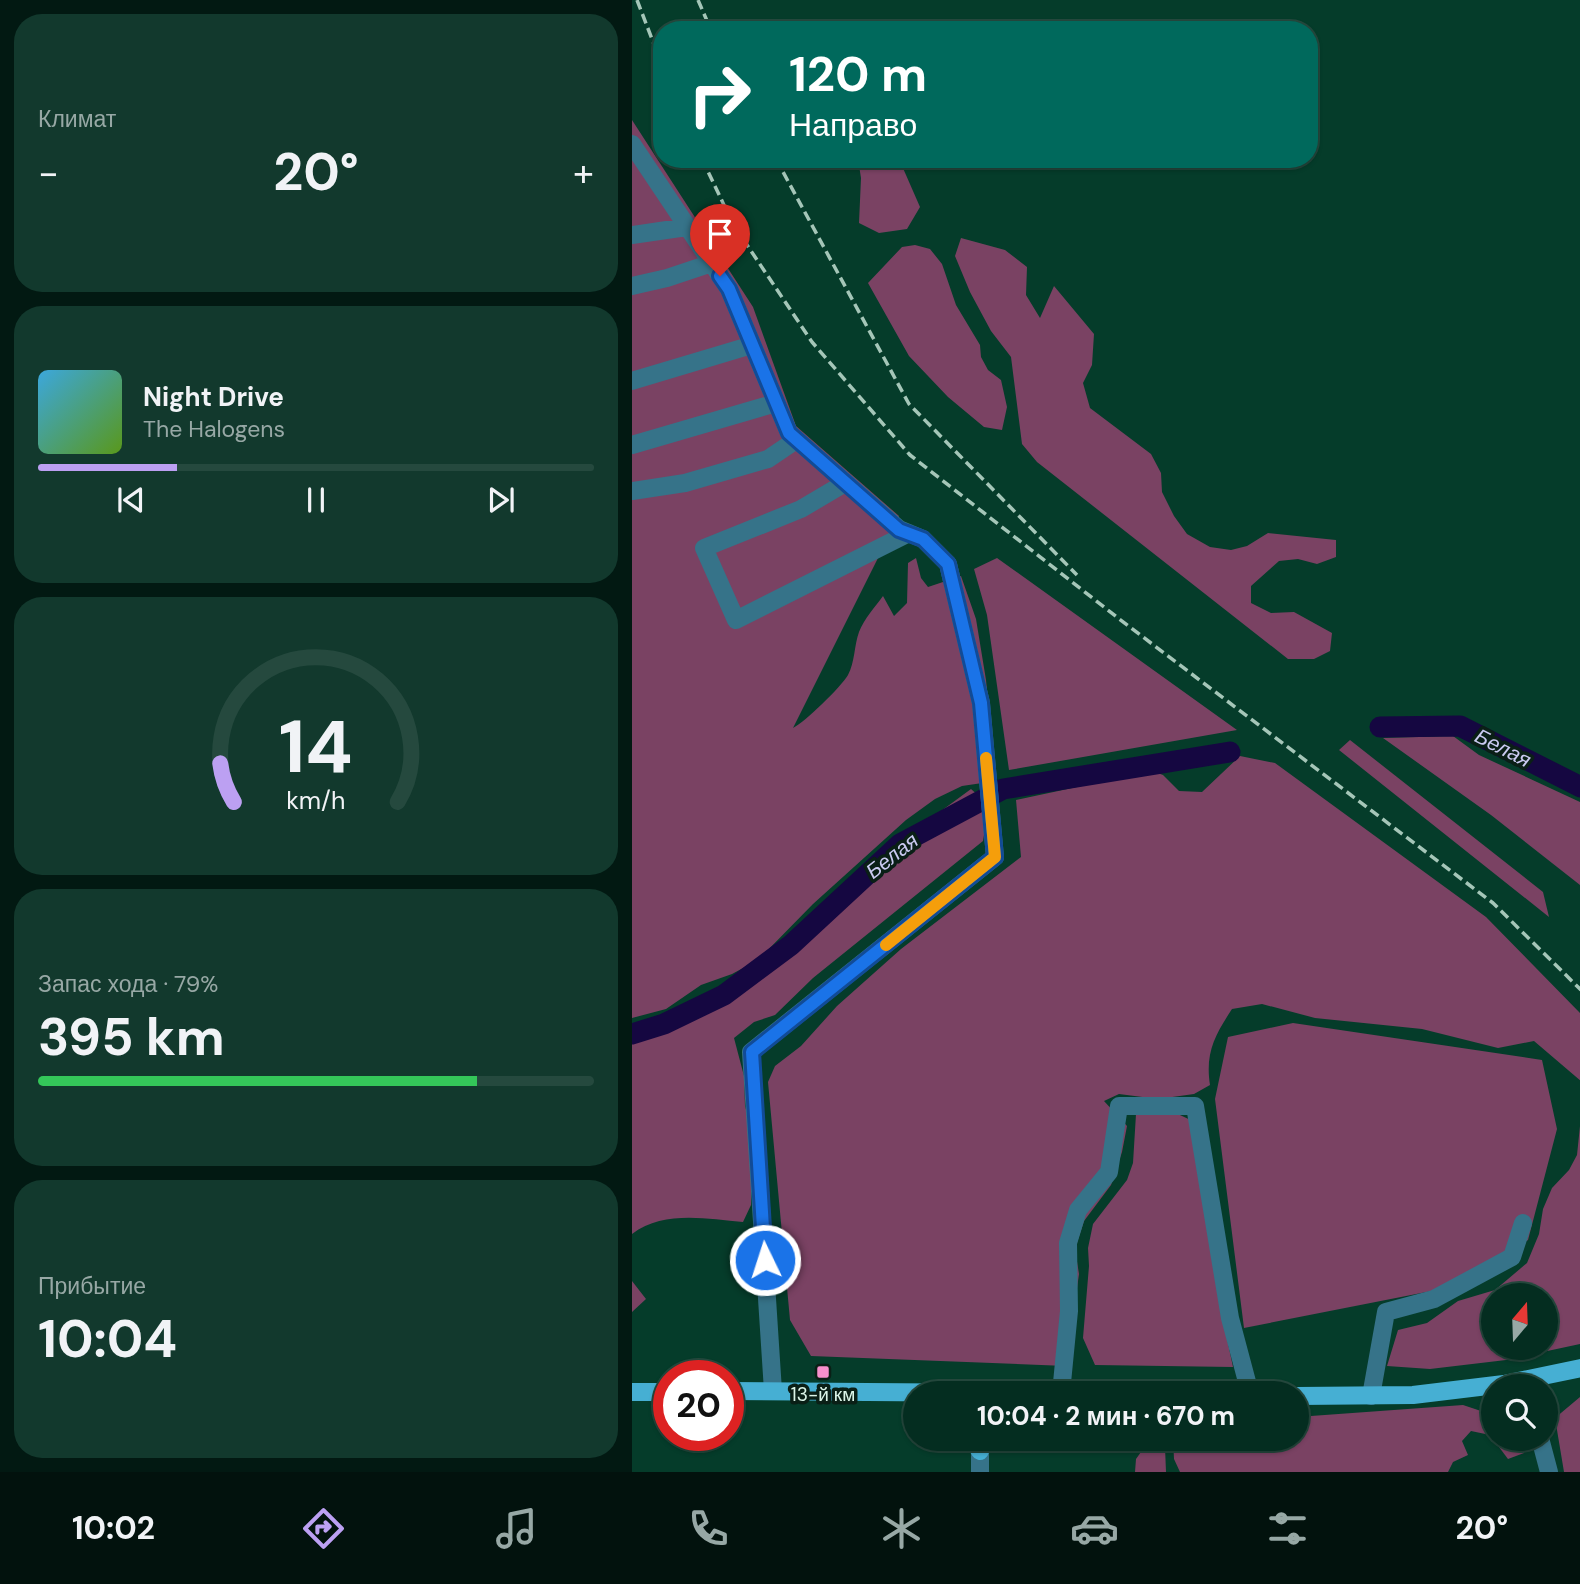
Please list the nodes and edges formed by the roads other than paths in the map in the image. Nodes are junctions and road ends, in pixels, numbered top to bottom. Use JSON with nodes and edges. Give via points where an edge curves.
{"nodes":[{"id":1,"x":632,"y":144,"type":"edge"},
{"id":2,"x":639,"y":167,"type":"edge"},
{"id":3,"x":687,"y":227,"type":"junction"},
{"id":4,"x":632,"y":235,"type":"edge"},
{"id":5,"x":712,"y":263,"type":"junction"},
{"id":6,"x":632,"y":286,"type":"edge"},
{"id":7,"x":752,"y":345,"type":"junction"},
{"id":8,"x":632,"y":381,"type":"edge"},
{"id":9,"x":776,"y":403,"type":"junction"},
{"id":10,"x":796,"y":440,"type":"junction"},
{"id":11,"x":632,"y":445,"type":"edge"},
{"id":12,"x":846,"y":483,"type":"junction"},
{"id":13,"x":632,"y":491,"type":"edge"},
{"id":14,"x":909,"y":533,"type":"junction"},
{"id":15,"x":1523,"y":1223,"type":"dead end"},
{"id":16,"x":1580,"y":1368,"type":"edge"},
{"id":17,"x":1558,"y":1374,"type":"edge"},
{"id":18,"x":1062,"y":1381,"type":"edge"},
{"id":19,"x":1247,"y":1381,"type":"edge"},
{"id":20,"x":1481,"y":1388,"type":"edge"},
{"id":21,"x":744,"y":1391,"type":"edge"},
{"id":22,"x":773,"y":1391,"type":"junction"},
{"id":23,"x":632,"y":1392,"type":"edge"},
{"id":24,"x":653,"y":1392,"type":"edge"},
{"id":25,"x":903,"y":1392,"type":"edge"},
{"id":26,"x":1309,"y":1396,"type":"edge"},
{"id":27,"x":1371,"y":1396,"type":"junction"},
{"id":28,"x":980,"y":1451,"type":"edge"},
{"id":29,"x":1543,"y":1451,"type":"edge"},
{"id":30,"x":980,"y":1472,"type":"edge"},
{"id":31,"x":1549,"y":1472,"type":"edge"}],
"edges":[{"from":1,"to":2,"type":"street"},
{"from":2,"to":3,"type":"street"},
{"from":3,"to":4,"type":"street"},
{"from":3,"to":5,"type":"street"},
{"from":5,"to":6,"type":"street"},
{"from":5,"to":7,"type":"street","via":[[729,289]]},
{"from":7,"to":8,"type":"street"},
{"from":7,"to":9,"type":"street"},
{"from":9,"to":10,"type":"street"},
{"from":9,"to":11,"type":"street"},
{"from":10,"to":12,"type":"street"},
{"from":10,"to":13,"type":"street","via":[[768,459],[685,484]]},
{"from":12,"to":14,"type":"street","via":[[899,530]]},
{"from":12,"to":14,"type":"street","via":[[801,509],[704,548],[736,621]]},
{"from":14,"to":22,"type":"street","via":[[923,539],[948,564],[981,703],[995,857],[752,1052]]},
{"from":15,"to":27,"type":"street","via":[[1512,1257],[1434,1299],[1386,1312]]},
{"from":16,"to":17,"type":"main road"},
{"from":18,"to":19,"type":"street","via":[[1069,1311],[1068,1243],[1078,1210],[1109,1172],[1119,1107],[1195,1105],[1230,1318]]},
{"from":20,"to":27,"type":"main road"},
{"from":21,"to":22,"type":"main road"},
{"from":22,"to":25,"type":"main road"},
{"from":23,"to":24,"type":"main road"},
{"from":26,"to":27,"type":"main road"},
{"from":28,"to":30,"type":"street"},
{"from":29,"to":31,"type":"street"}]}
